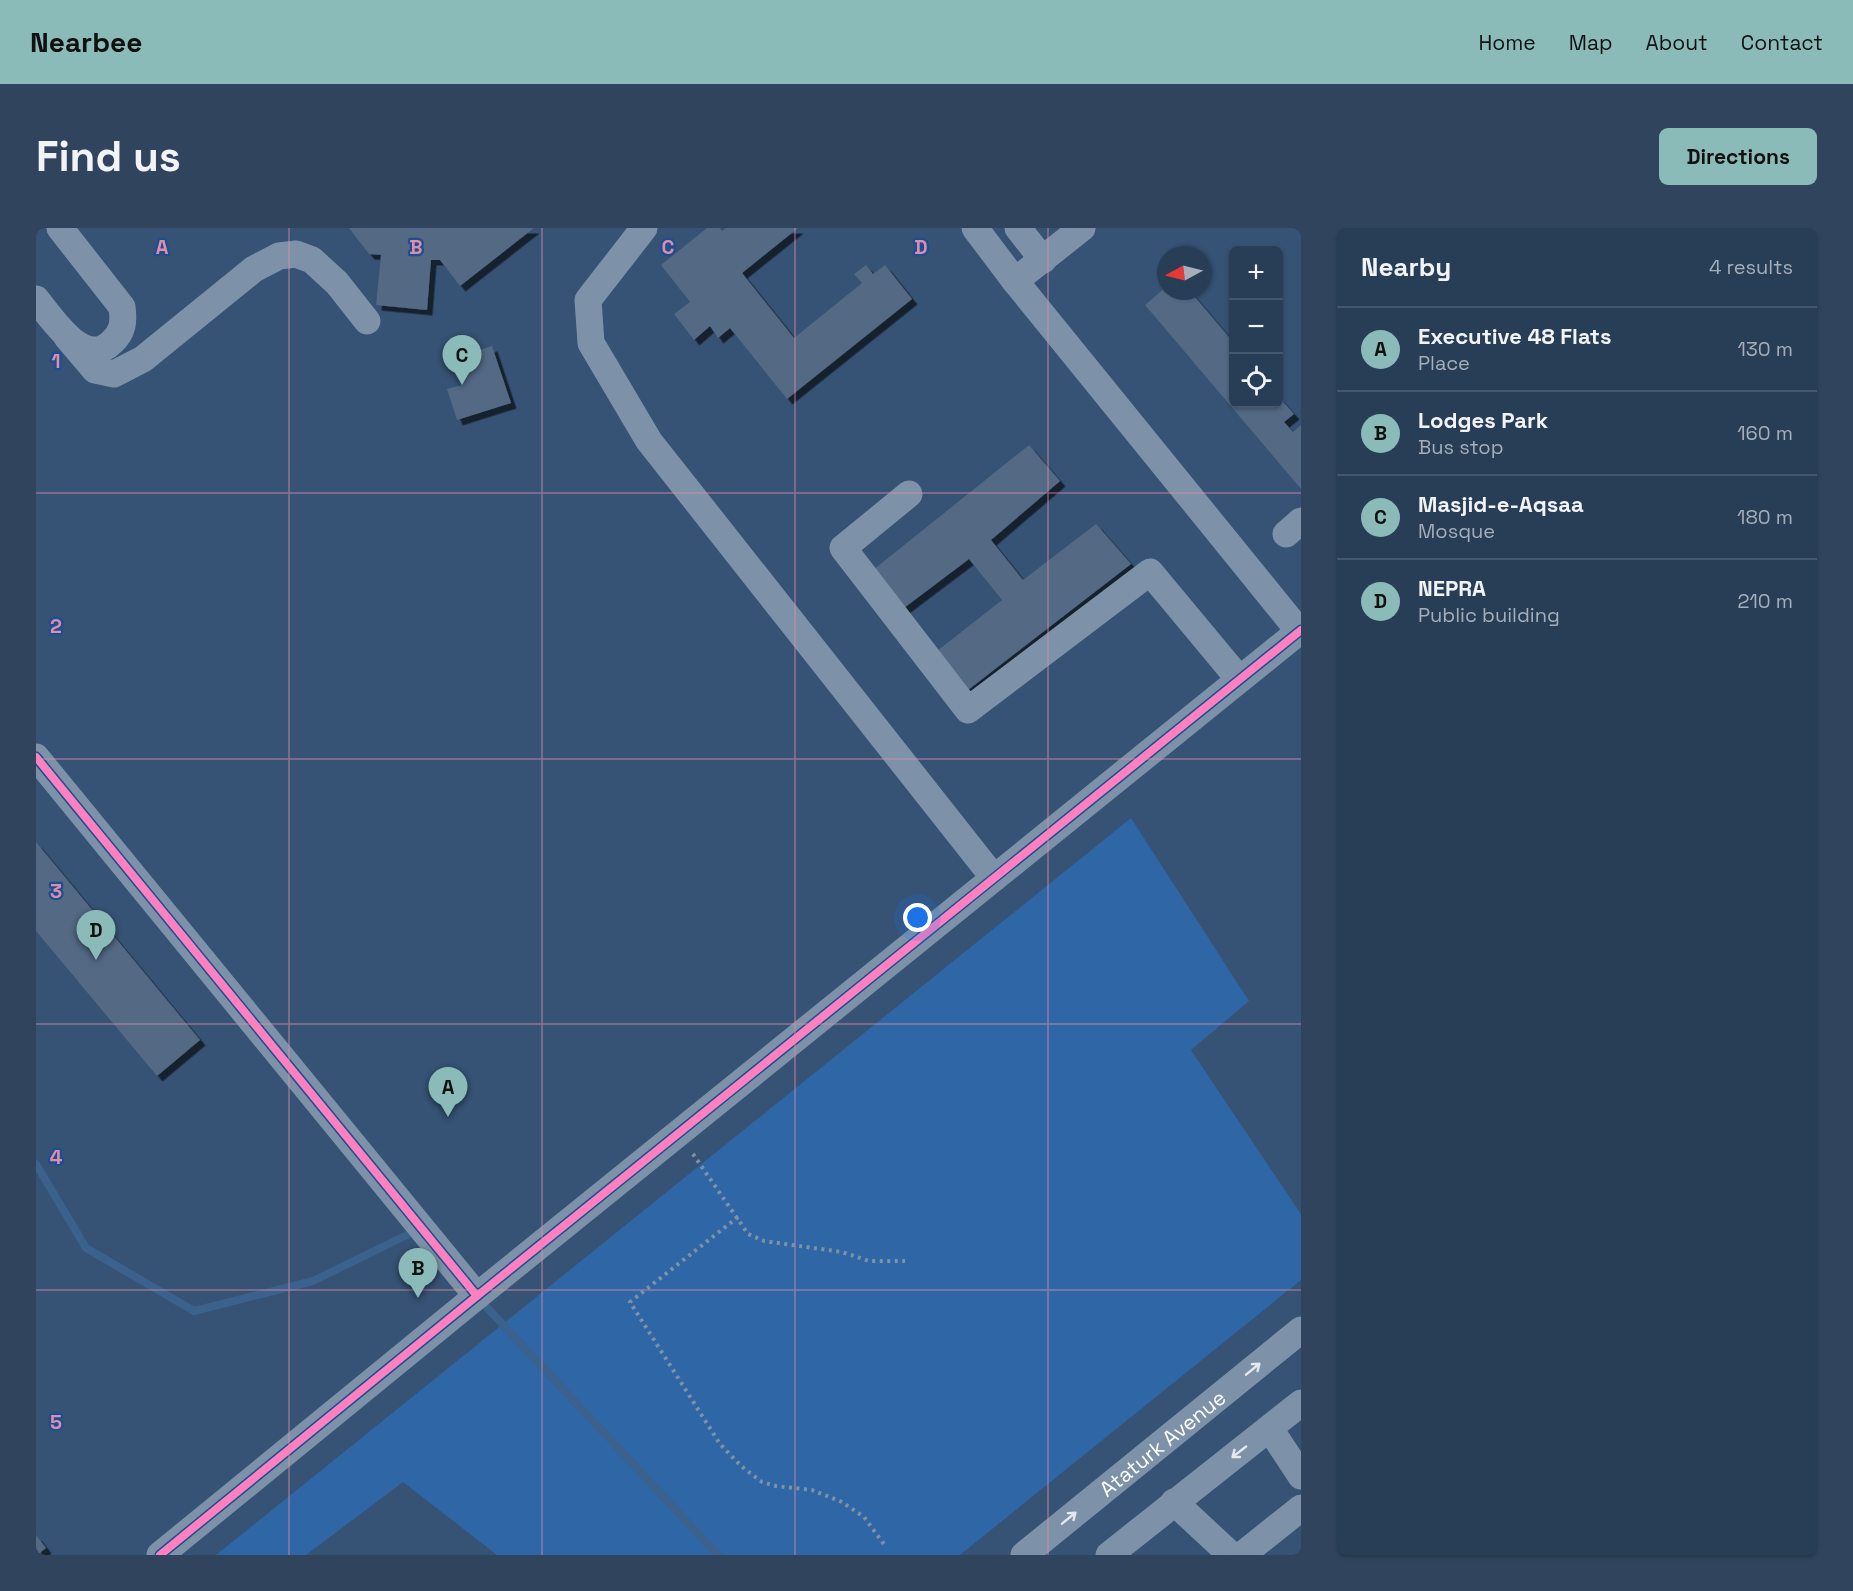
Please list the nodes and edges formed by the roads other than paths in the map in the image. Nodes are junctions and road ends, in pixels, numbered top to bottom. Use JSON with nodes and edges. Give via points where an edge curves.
{"nodes":[{"id":1,"x":60,"y":228,"type":"edge"},
{"id":2,"x":644,"y":228,"type":"edge"},
{"id":3,"x":975,"y":228,"type":"edge"},
{"id":4,"x":1018,"y":228,"type":"edge"},
{"id":5,"x":1082,"y":228,"type":"edge"},
{"id":6,"x":1043,"y":260,"type":"junction"},
{"id":7,"x":1015,"y":281,"type":"junction"},
{"id":8,"x":36,"y":299,"type":"edge"},
{"id":9,"x":367,"y":321,"type":"dead end"},
{"id":10,"x":67,"y":337,"type":"junction"},
{"id":11,"x":909,"y":494,"type":"dead end"},
{"id":12,"x":1300,"y":630,"type":"edge"},
{"id":13,"x":1239,"y":679,"type":"junction"},
{"id":14,"x":36,"y":757,"type":"edge"},
{"id":15,"x":994,"y":878,"type":"junction"},
{"id":16,"x":477,"y":1296,"type":"junction"},
{"id":17,"x":1301,"y":1330,"type":"edge"},
{"id":18,"x":1301,"y":1403,"type":"edge"},
{"id":19,"x":1269,"y":1429,"type":"junction"},
{"id":20,"x":1301,"y":1476,"type":"edge"},
{"id":21,"x":1174,"y":1502,"type":"junction"},
{"id":22,"x":1301,"y":1508,"type":"edge"},
{"id":23,"x":160,"y":1555,"type":"edge"},
{"id":24,"x":1024,"y":1555,"type":"edge"},
{"id":25,"x":1109,"y":1555,"type":"edge"},
{"id":26,"x":1231,"y":1555,"type":"edge"},
{"id":27,"x":1242,"y":1555,"type":"edge"}],
"edges":[{"from":1,"to":10,"type":"street","via":[[122,308],[124,321],[121,332],[99,351],[84,348]]},
{"from":2,"to":15,"type":"street","via":[[588,300],[591,343],[649,441]]},
{"from":3,"to":7,"type":"street"},
{"from":4,"to":6,"type":"street"},
{"from":5,"to":6,"type":"street"},
{"from":6,"to":7,"type":"street"},
{"from":7,"to":12,"type":"street"},
{"from":8,"to":10,"type":"street"},
{"from":9,"to":10,"type":"street","via":[[337,283],[312,260],[296,254],[279,256],[254,268],[143,359],[114,374],[95,370]]},
{"from":11,"to":13,"type":"street","via":[[843,548],[968,710],[1150,572]]},
{"from":12,"to":13,"type":"street"},
{"from":13,"to":15,"type":"street"},
{"from":14,"to":16,"type":"street"},
{"from":15,"to":16,"type":"street"},
{"from":16,"to":23,"type":"street"},
{"from":24,"to":17,"type":"street","name":"Ataturk Avenue","one_way":true},
{"from":18,"to":19,"type":"street"},
{"from":19,"to":20,"type":"street"},
{"from":19,"to":21,"type":"street","one_way":true},
{"from":21,"to":25,"type":"street"},
{"from":21,"to":26,"type":"street"},
{"from":22,"to":27,"type":"street"}]}
